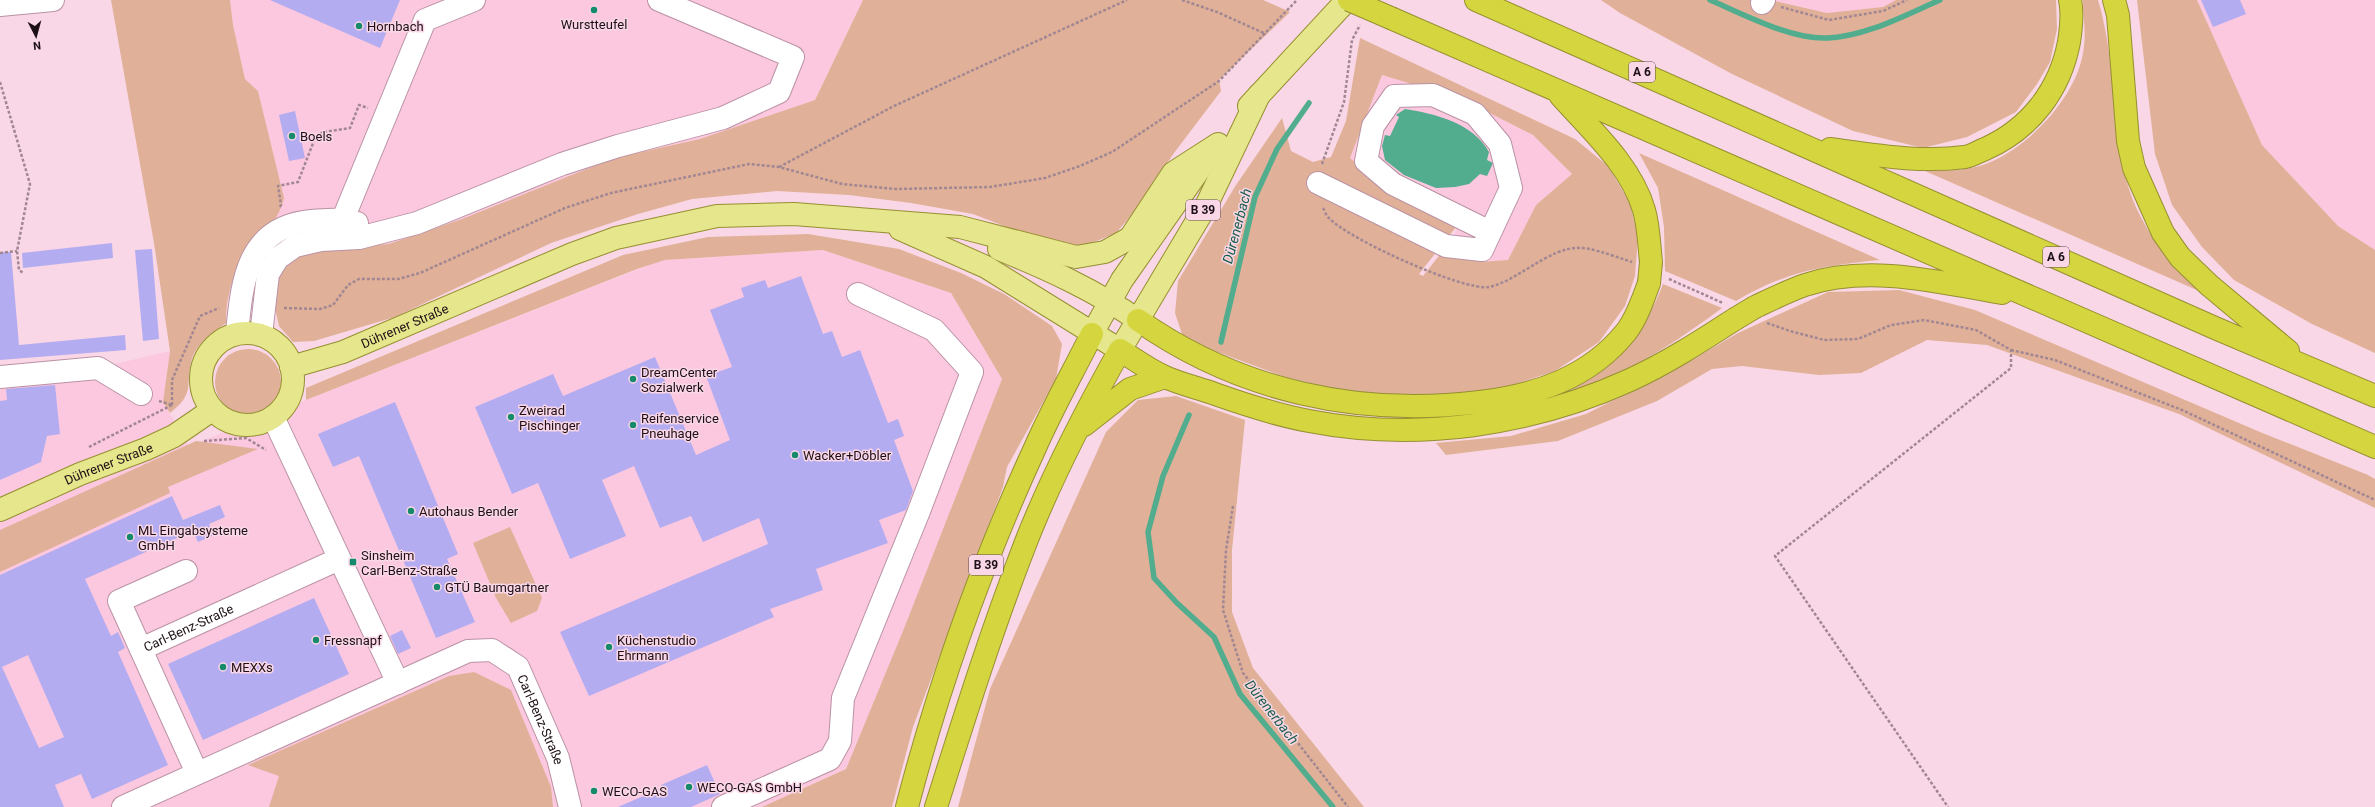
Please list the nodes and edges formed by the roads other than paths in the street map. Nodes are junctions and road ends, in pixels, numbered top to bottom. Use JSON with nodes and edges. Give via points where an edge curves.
{"nodes":[{"id":1,"x":53,"y":0,"type":"edge"},
{"id":2,"x":474,"y":0,"type":"edge"},
{"id":3,"x":659,"y":0,"type":"edge"},
{"id":4,"x":1348,"y":0,"type":"edge"},
{"id":5,"x":1476,"y":0,"type":"edge"},
{"id":6,"x":2070,"y":0,"type":"edge"},
{"id":7,"x":2114,"y":0,"type":"edge"},
{"id":8,"x":0,"y":5,"type":"edge"},
{"id":9,"x":1555,"y":90,"type":"junction"},
{"id":10,"x":1259,"y":95,"type":"junction"},
{"id":11,"x":1218,"y":144,"type":"junction"},
{"id":12,"x":1807,"y":146,"type":"junction"},
{"id":13,"x":1318,"y":183,"type":"road end"},
{"id":14,"x":343,"y":219,"type":"junction"},
{"id":15,"x":884,"y":222,"type":"junction"},
{"id":16,"x":913,"y":225,"type":"junction"},
{"id":17,"x":386,"y":232,"type":"junction"},
{"id":18,"x":1490,"y":232,"type":"junction"},
{"id":19,"x":858,"y":294,"type":"dead end"},
{"id":20,"x":1110,"y":300,"type":"junction"},
{"id":21,"x":2040,"y":301,"type":"junction"},
{"id":22,"x":1138,"y":320,"type":"junction"},
{"id":23,"x":237,"y":333,"type":"junction"},
{"id":24,"x":1092,"y":334,"type":"junction"},
{"id":25,"x":262,"y":335,"type":"junction"},
{"id":26,"x":1120,"y":350,"type":"junction"},
{"id":27,"x":2305,"y":366,"type":"junction"},
{"id":28,"x":292,"y":367,"type":"junction"},
{"id":29,"x":0,"y":377,"type":"edge"},
{"id":30,"x":1165,"y":377,"type":"junction"},
{"id":31,"x":140,"y":394,"type":"dead end"},
{"id":32,"x":2375,"y":396,"type":"edge"},
{"id":33,"x":212,"y":410,"type":"junction"},
{"id":34,"x":273,"y":417,"type":"junction"},
{"id":35,"x":1076,"y":431,"type":"junction"},
{"id":36,"x":2375,"y":447,"type":"edge"},
{"id":37,"x":0,"y":510,"type":"edge"},
{"id":38,"x":339,"y":559,"type":"junction"},
{"id":39,"x":186,"y":571,"type":"dead end"},
{"id":40,"x":141,"y":648,"type":"junction"},
{"id":41,"x":398,"y":683,"type":"junction"},
{"id":42,"x":197,"y":773,"type":"junction"},
{"id":43,"x":123,"y":807,"type":"edge"},
{"id":44,"x":570,"y":807,"type":"edge"},
{"id":45,"x":723,"y":807,"type":"edge"},
{"id":46,"x":907,"y":807,"type":"edge"},
{"id":47,"x":936,"y":807,"type":"edge"}],
"edges":[{"from":1,"to":8,"type":"street"},
{"from":2,"to":14,"type":"street","via":[[425,20]]},
{"from":3,"to":17,"type":"street","via":[[793,57],[779,92],[723,118],[562,164],[442,214]]},
{"from":4,"to":9,"type":"highway","bridge":true},
{"from":4,"to":10,"type":"main road","number":"B 39"},
{"from":5,"to":12,"type":"highway","number":"A 6"},
{"from":6,"to":12,"type":"highway","via":[[2070,33],[2065,65],[2056,84],[2033,116],[2005,140],[1967,156],[1922,161]]},
{"from":7,"to":27,"type":"highway","via":[[2120,30],[2128,141],[2134,168],[2163,233],[2180,257]]},
{"from":9,"to":21,"type":"highway"},
{"from":9,"to":22,"type":"highway","via":[[1622,167],[1635,187],[1649,231],[1650,271],[1639,309],[1627,331],[1603,357],[1579,373],[1539,391],[1503,399],[1417,407],[1365,406],[1313,397],[1233,373],[1166,340]]},
{"from":10,"to":11,"type":"main road","number":"B 39"},
{"from":10,"to":22,"type":"main road","number":"B 39","via":[[1207,204]]},
{"from":11,"to":16,"type":"main road","via":[[1173,173],[1130,238],[1105,252],[1076,257],[960,227]]},
{"from":11,"to":20,"type":"main road","number":"B 39"},
{"from":12,"to":27,"type":"highway","number":"A 6"},
{"from":13,"to":18,"type":"street","via":[[1446,246],[1482,250]]},
{"from":14,"to":17,"type":"street"},
{"from":14,"to":23,"type":"street","via":[[302,222],[276,230],[259,246],[246,270]]},
{"from":15,"to":16,"type":"main road","name":"Dührener Straße"},
{"from":15,"to":24,"type":"main road","via":[[986,267]]},
{"from":15,"to":28,"type":"main road","name":"Dührener Straße","via":[[794,214],[717,216],[616,238],[514,278],[344,352]]},
{"from":16,"to":20,"type":"main road","via":[[985,244],[1053,270]]},
{"from":17,"to":25,"type":"street","via":[[359,238],[302,244],[278,258],[268,274]]},
{"from":18,"to":18,"type":"street","via":[[1511,188],[1500,144],[1475,114],[1433,95],[1394,96],[1373,126],[1366,161],[1393,184]]},
{"from":19,"to":45,"type":"street","via":[[934,330],[972,372],[843,698],[840,740],[830,759]]},
{"from":20,"to":22,"type":"main road"},
{"from":20,"to":24,"type":"main road","number":"B 39"},
{"from":21,"to":30,"type":"highway","bridge":true,"via":[[1936,281],[1885,276],[1848,277],[1807,285],[1759,314],[1732,313],[1682,352],[1631,380],[1588,397],[1507,420],[1465,426],[1418,429],[1365,428],[1310,421],[1273,412]]},
{"from":21,"to":36,"type":"highway"},
{"from":22,"to":26,"type":"main road","number":"B 39"},
{"from":23,"to":25,"type":"main road"},
{"from":23,"to":33,"type":"main road","via":[[222,340],[210,350],[203,364],[201,380],[204,396]]},
{"from":24,"to":26,"type":"main road"},
{"from":24,"to":46,"type":"highway","number":"B 39","via":[[1035,447],[996,538],[919,760]]},
{"from":25,"to":28,"type":"main road","via":[[275,342],[285,353]]},
{"from":26,"to":30,"type":"highway"},
{"from":26,"to":35,"type":"highway","number":"B 39"},
{"from":27,"to":32,"type":"highway","number":"A 6"},
{"from":28,"to":34,"type":"main road","via":[[293,381],[290,394],[283,407]]},
{"from":29,"to":31,"type":"street","via":[[98,368]]},
{"from":30,"to":35,"type":"highway","via":[[1130,388]]},
{"from":33,"to":34,"type":"main road","via":[[223,418],[248,425]]},
{"from":33,"to":37,"type":"main road","name":"Dührener Straße","via":[[174,436]]},
{"from":34,"to":38,"type":"street"},
{"from":35,"to":47,"type":"highway","number":"B 39","via":[[1021,553],[984,655]]},
{"from":38,"to":40,"type":"street","name":"Carl-Benz-Straße"},
{"from":38,"to":41,"type":"street"},
{"from":39,"to":40,"type":"street","via":[[119,601]]},
{"from":40,"to":42,"type":"street","name":"Carl-Benz-Straße"},
{"from":41,"to":42,"type":"street","name":"Carl-Benz-Straße"},
{"from":41,"to":44,"type":"street","name":"Carl-Benz-Straße","via":[[468,651],[492,650],[518,667],[558,758]]},
{"from":42,"to":43,"type":"street","name":"Carl-Benz-Straße"}]}
